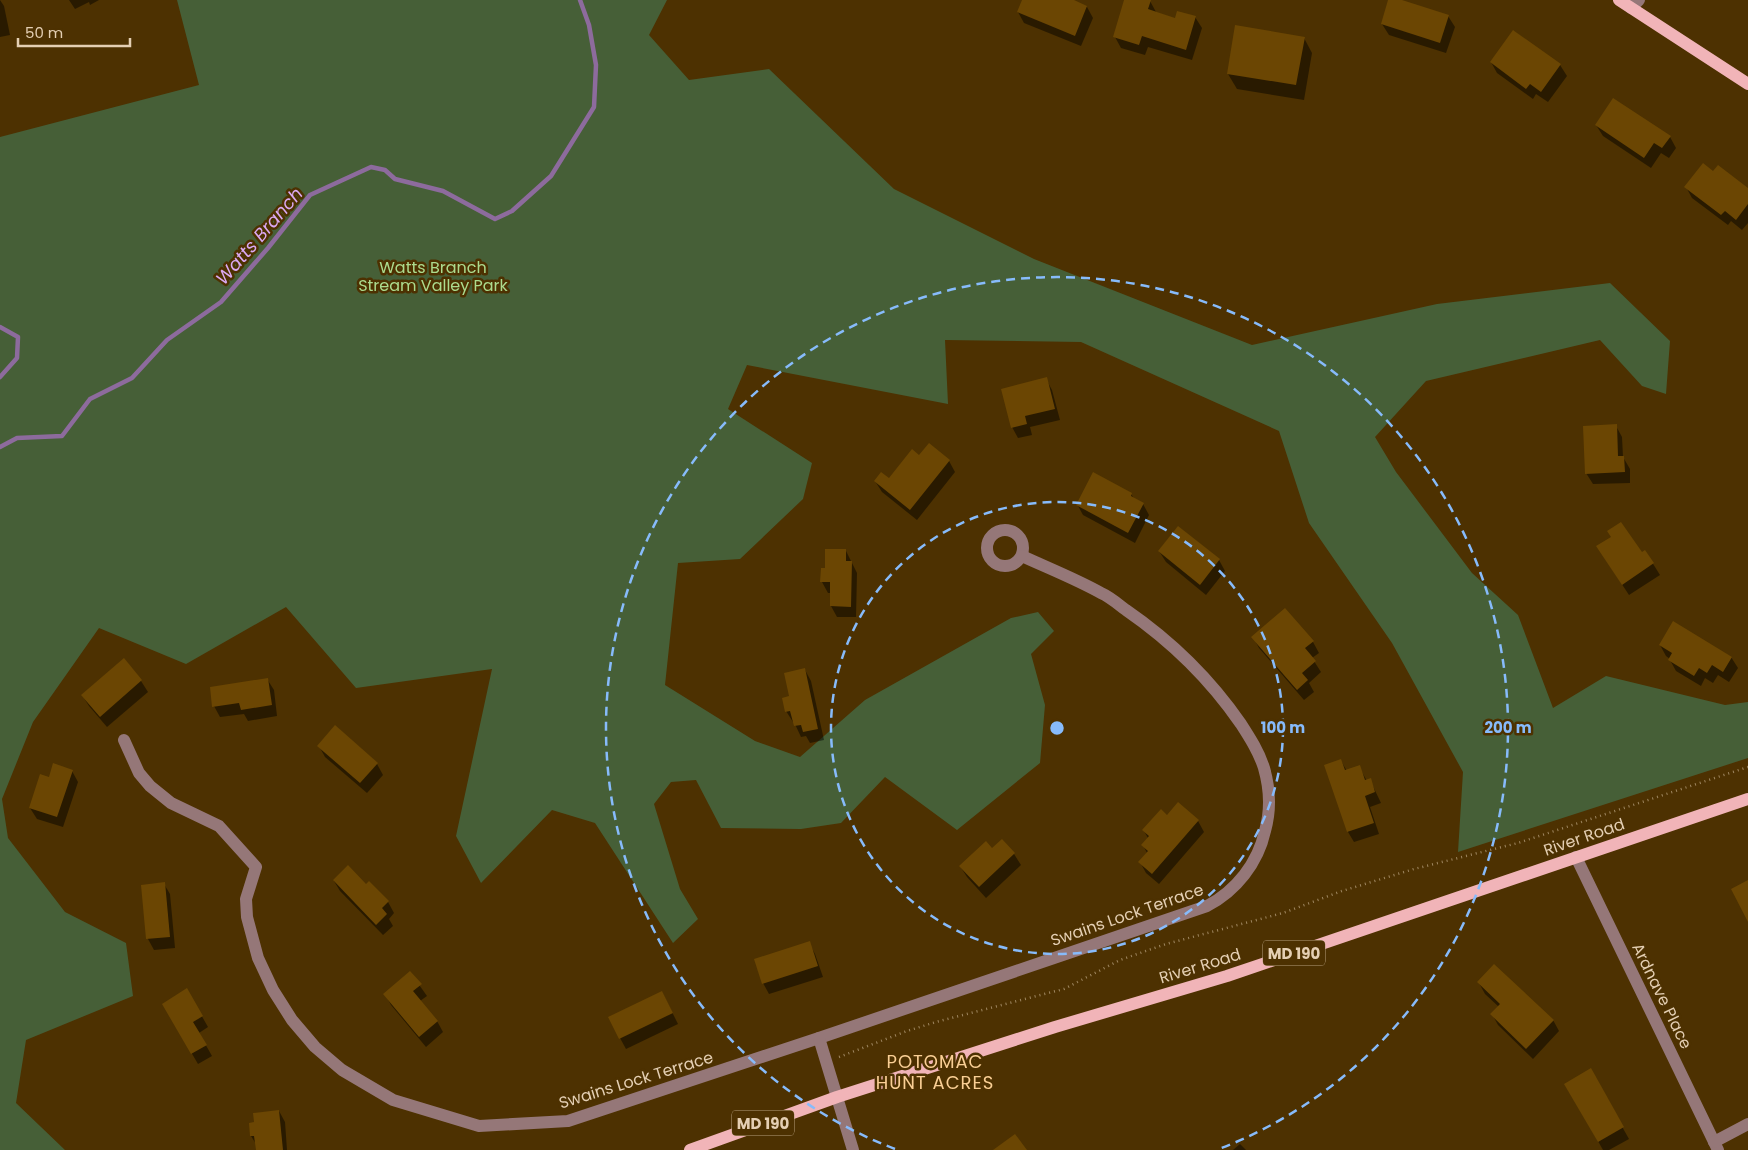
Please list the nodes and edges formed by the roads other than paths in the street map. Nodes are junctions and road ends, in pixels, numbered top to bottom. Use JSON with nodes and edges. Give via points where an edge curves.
{"nodes":[{"id":1,"x":1619,"y":0,"type":"edge"},
{"id":2,"x":1635,"y":4,"type":"edge"},
{"id":3,"x":1748,"y":84,"type":"edge"},
{"id":4,"x":1022,"y":556,"type":"dead end"},
{"id":5,"x":124,"y":740,"type":"dead end"},
{"id":6,"x":1748,"y":799,"type":"edge"},
{"id":7,"x":1576,"y":857,"type":"junction"},
{"id":8,"x":819,"y":1038,"type":"junction"},
{"id":9,"x":837,"y":1097,"type":"junction"},
{"id":10,"x":1748,"y":1124,"type":"edge"},
{"id":11,"x":1716,"y":1146,"type":"edge"},
{"id":12,"x":690,"y":1150,"type":"edge"},
{"id":13,"x":853,"y":1150,"type":"edge"}],
"edges":[{"from":1,"to":2,"type":"main road"},
{"from":2,"to":3,"type":"main road"},
{"from":4,"to":8,"type":"street","name":"Swains Lock Terrace","via":[[1102,593],[1142,621],[1195,667],[1228,705],[1253,742],[1264,767],[1269,817],[1262,847],[1234,887],[1207,906]]},
{"from":5,"to":8,"type":"street","name":"Swains Lock Terrace","via":[[139,772],[150,786],[171,803],[218,826],[256,867],[246,899],[247,917],[258,958],[292,1020],[315,1047],[342,1070],[392,1100],[479,1126],[568,1121]]},
{"from":6,"to":7,"type":"main road","name":"River Road","number":"MD 190"},
{"from":7,"to":9,"type":"main road","name":"River Road","number":"MD 190","via":[[1227,976]]},
{"from":7,"to":11,"type":"street","name":"Ardnave Place"},
{"from":8,"to":9,"type":"street"},
{"from":9,"to":12,"type":"main road","name":"River Road","number":"MD 190"},
{"from":9,"to":13,"type":"street"},
{"from":10,"to":11,"type":"street"}]}
